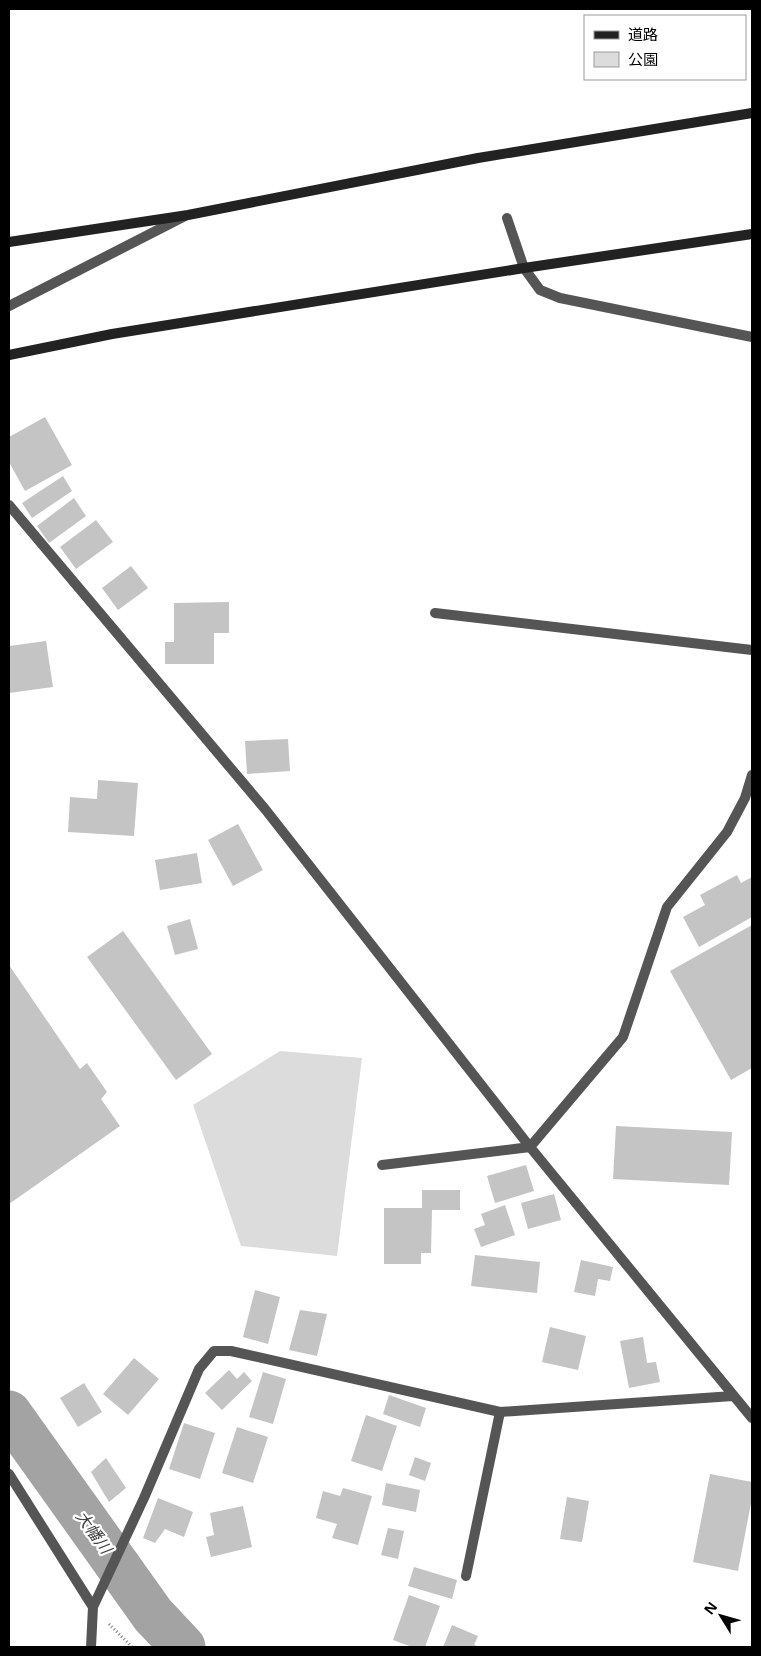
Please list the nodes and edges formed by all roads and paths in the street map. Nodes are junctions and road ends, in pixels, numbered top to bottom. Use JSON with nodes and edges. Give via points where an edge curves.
{"nodes":[{"id":1,"x":752,"y":113,"type":"edge"},
{"id":2,"x":188,"y":215,"type":"junction"},
{"id":3,"x":507,"y":218,"type":"dead end"},
{"id":4,"x":752,"y":234,"type":"edge"},
{"id":5,"x":9,"y":242,"type":"edge"},
{"id":6,"x":524,"y":268,"type":"junction"},
{"id":7,"x":9,"y":306,"type":"edge"},
{"id":8,"x":752,"y":337,"type":"edge"},
{"id":9,"x":9,"y":356,"type":"edge"},
{"id":10,"x":9,"y":505,"type":"edge"},
{"id":11,"x":435,"y":613,"type":"dead end"},
{"id":12,"x":752,"y":650,"type":"edge"},
{"id":13,"x":752,"y":775,"type":"edge"},
{"id":14,"x":530,"y":1147,"type":"junction"},
{"id":15,"x":382,"y":1165,"type":"dead end"},
{"id":16,"x":733,"y":1396,"type":"junction"},
{"id":17,"x":500,"y":1412,"type":"junction"},
{"id":18,"x":752,"y":1418,"type":"edge"},
{"id":19,"x":9,"y":1474,"type":"edge"},
{"id":20,"x":466,"y":1576,"type":"dead end"},
{"id":21,"x":93,"y":1607,"type":"junction"},
{"id":22,"x":92,"y":1647,"type":"edge"},
{"id":23,"x":132,"y":1647,"type":"edge"}],
"edges":[{"from":1,"to":2,"type":"street","via":[[478,158]]},
{"from":2,"to":5,"type":"street"},
{"from":2,"to":7,"type":"street"},
{"from":3,"to":6,"type":"street"},
{"from":4,"to":6,"type":"street"},
{"from":6,"to":8,"type":"street","via":[[540,290],[560,298]]},
{"from":6,"to":9,"type":"street","via":[[112,334]]},
{"from":10,"to":14,"type":"street","via":[[265,809]]},
{"from":11,"to":12,"type":"street"},
{"from":13,"to":14,"type":"street","via":[[745,798],[727,832],[667,907],[623,1037]]},
{"from":14,"to":15,"type":"street"},
{"from":14,"to":16,"type":"street"},
{"from":16,"to":17,"type":"street"},
{"from":16,"to":18,"type":"street"},
{"from":17,"to":20,"type":"street"},
{"from":17,"to":21,"type":"street","via":[[231,1351],[214,1351],[199,1369]]},
{"from":19,"to":21,"type":"street"},
{"from":21,"to":22,"type":"street"},
{"from":21,"to":23,"type":"path"}]}
